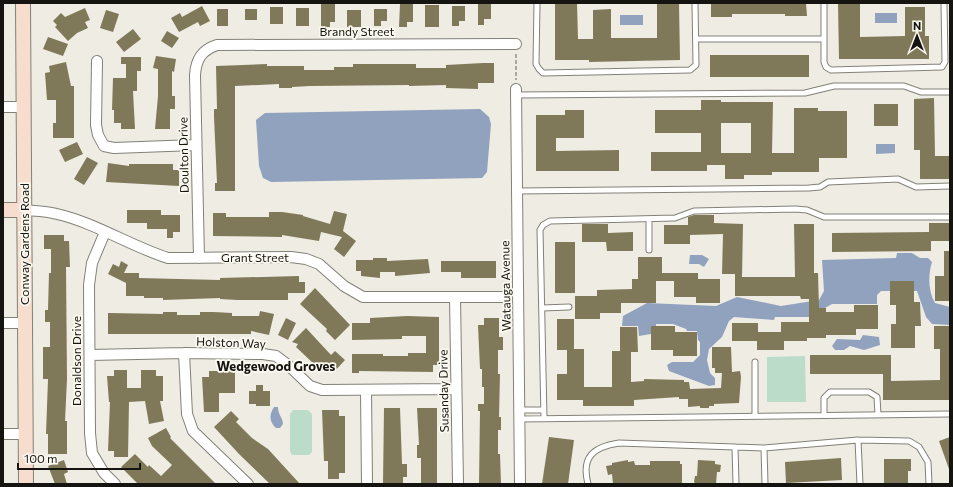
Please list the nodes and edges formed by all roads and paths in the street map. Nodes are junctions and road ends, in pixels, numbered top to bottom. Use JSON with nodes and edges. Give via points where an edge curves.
{"nodes":[{"id":1,"x":23,"y":3,"type":"edge"},
{"id":2,"x":537,"y":3,"type":"edge"},
{"id":3,"x":695,"y":3,"type":"edge"},
{"id":4,"x":824,"y":3,"type":"edge"},
{"id":5,"x":944,"y":3,"type":"edge"},
{"id":6,"x":947,"y":10,"type":"edge"},
{"id":7,"x":947,"y":26,"type":"edge"},
{"id":8,"x":696,"y":39,"type":"junction"},
{"id":9,"x":824,"y":39,"type":"junction"},
{"id":10,"x":516,"y":44,"type":"joint"},
{"id":11,"x":201,"y":54,"type":"joint"},
{"id":12,"x":97,"y":61,"type":"dead end"},
{"id":13,"x":516,"y":92,"type":"junction"},
{"id":14,"x":950,"y":92,"type":"edge"},
{"id":15,"x":3,"y":107,"type":"edge"},
{"id":16,"x":24,"y":107,"type":"junction"},
{"id":17,"x":196,"y":145,"type":"junction"},
{"id":18,"x":950,"y":186,"type":"edge"},
{"id":19,"x":517,"y":191,"type":"junction"},
{"id":20,"x":3,"y":210,"type":"edge"},
{"id":21,"x":24,"y":210,"type":"junction"},
{"id":22,"x":950,"y":217,"type":"edge"},
{"id":23,"x":649,"y":219,"type":"junction"},
{"id":24,"x":105,"y":232,"type":"junction"},
{"id":25,"x":650,"y":250,"type":"dead end"},
{"id":26,"x":199,"y":258,"type":"junction"},
{"id":27,"x":455,"y":297,"type":"junction"},
{"id":28,"x":504,"y":297,"type":"dead end"},
{"id":29,"x":569,"y":307,"type":"dead end"},
{"id":30,"x":542,"y":308,"type":"junction"},
{"id":31,"x":3,"y":323,"type":"edge"},
{"id":32,"x":25,"y":323,"type":"junction"},
{"id":33,"x":184,"y":353,"type":"junction"},
{"id":34,"x":90,"y":356,"type":"junction"},
{"id":35,"x":755,"y":362,"type":"dead end"},
{"id":36,"x":456,"y":389,"type":"junction"},
{"id":37,"x":366,"y":391,"type":"junction"},
{"id":38,"x":543,"y":410,"type":"junction"},
{"id":39,"x":950,"y":414,"type":"edge"},
{"id":40,"x":519,"y":415,"type":"junction"},
{"id":41,"x":824,"y":415,"type":"junction"},
{"id":42,"x":878,"y":415,"type":"junction"},
{"id":43,"x":755,"y":416,"type":"junction"},
{"id":44,"x":544,"y":418,"type":"junction"},
{"id":45,"x":3,"y":434,"type":"edge"},
{"id":46,"x":26,"y":434,"type":"junction"},
{"id":47,"x":858,"y":440,"type":"junction"},
{"id":48,"x":735,"y":447,"type":"junction"},
{"id":49,"x":764,"y":448,"type":"junction"},
{"id":50,"x":26,"y":484,"type":"edge"},
{"id":51,"x":115,"y":484,"type":"edge"},
{"id":52,"x":248,"y":484,"type":"edge"},
{"id":53,"x":367,"y":484,"type":"edge"},
{"id":54,"x":458,"y":484,"type":"edge"},
{"id":55,"x":520,"y":484,"type":"edge"},
{"id":56,"x":588,"y":484,"type":"edge"},
{"id":57,"x":736,"y":484,"type":"edge"},
{"id":58,"x":765,"y":484,"type":"edge"},
{"id":59,"x":860,"y":484,"type":"edge"},
{"id":60,"x":929,"y":484,"type":"edge"}],
"edges":[{"from":1,"to":16,"type":"street","name":"Conway Gardens Road"},
{"from":2,"to":8,"type":"lane","via":[[536,64],[543,72],[690,70],[696,65]]},
{"from":3,"to":8,"type":"lane"},
{"from":4,"to":9,"type":"lane"},
{"from":5,"to":6,"type":"lane"},
{"from":6,"to":7,"type":"lane"},
{"from":7,"to":9,"type":"lane","via":[[945,62],[940,68],[831,70],[824,62]]},
{"from":8,"to":9,"type":"lane"},
{"from":10,"to":11,"type":"street","name":"Brandy Street","via":[[217,45]]},
{"from":10,"to":13,"type":"path"},
{"from":11,"to":17,"type":"street","name":"Doulton Drive","via":[[195,75]]},
{"from":12,"to":17,"type":"street","via":[[96,125],[98,136],[104,146],[114,148]]},
{"from":13,"to":14,"type":"lane","via":[[805,93],[842,86],[904,86],[921,92]]},
{"from":13,"to":19,"type":"street","name":"Watauga Avenue"},
{"from":15,"to":16,"type":"street"},
{"from":16,"to":21,"type":"street","name":"Conway Gardens Road"},
{"from":17,"to":26,"type":"street","name":"Doulton Drive"},
{"from":18,"to":19,"type":"lane","via":[[916,187],[898,179],[828,182],[820,187],[809,188]]},
{"from":19,"to":40,"type":"street","name":"Watauga Avenue"},
{"from":20,"to":21,"type":"street","name":"Grant Street"},
{"from":21,"to":24,"type":"street","name":"Grant Street","via":[[57,214]]},
{"from":21,"to":32,"type":"street","name":"Conway Gardens Road"},
{"from":22,"to":23,"type":"lane","via":[[824,217],[807,210],[794,209],[694,211],[675,218]]},
{"from":23,"to":25,"type":"lane"},
{"from":23,"to":30,"type":"lane","via":[[559,220],[543,225],[540,230]]},
{"from":24,"to":26,"type":"street","name":"Grant Street","via":[[168,258]]},
{"from":24,"to":34,"type":"street","name":"Donaldson Drive","via":[[92,263],[89,285]]},
{"from":26,"to":27,"type":"street","name":"Grant Street","via":[[306,259],[319,264],[344,286],[363,297]]},
{"from":27,"to":28,"type":"street","name":"Grant Street"},
{"from":27,"to":36,"type":"street","name":"Susanday Drive"},
{"from":29,"to":30,"type":"lane"},
{"from":30,"to":38,"type":"lane"},
{"from":31,"to":32,"type":"street"},
{"from":32,"to":46,"type":"street","name":"Conway Gardens Road"},
{"from":33,"to":34,"type":"street","name":"Holston Way"},
{"from":33,"to":37,"type":"street","name":"Holston Way","via":[[276,356],[310,386],[322,390]]},
{"from":33,"to":52,"type":"street","via":[[187,414],[193,431]]},
{"from":34,"to":51,"type":"street","name":"Donaldson Drive","via":[[92,453],[104,473]]},
{"from":35,"to":43,"type":"lane"},
{"from":36,"to":37,"type":"street","name":"Holston Way"},
{"from":36,"to":54,"type":"street","name":"Susanday Drive"},
{"from":37,"to":53,"type":"street"},
{"from":38,"to":40,"type":"lane"},
{"from":38,"to":44,"type":"lane"},
{"from":39,"to":42,"type":"lane"},
{"from":40,"to":44,"type":"lane"},
{"from":40,"to":55,"type":"street","name":"Watauga Avenue"},
{"from":41,"to":42,"type":"lane"},
{"from":41,"to":42,"type":"lane","via":[[824,398],[830,392],[869,392],[878,396]]},
{"from":41,"to":43,"type":"lane"},
{"from":43,"to":44,"type":"lane"},
{"from":45,"to":46,"type":"street"},
{"from":46,"to":50,"type":"street","name":"Conway Gardens Road"},
{"from":47,"to":49,"type":"lane"},
{"from":47,"to":59,"type":"lane"},
{"from":47,"to":60,"type":"lane","via":[[909,441],[919,447],[928,462]]},
{"from":48,"to":49,"type":"lane"},
{"from":48,"to":56,"type":"lane","via":[[619,443],[605,445],[591,454],[587,462],[584,471]]},
{"from":48,"to":57,"type":"lane"},
{"from":49,"to":58,"type":"lane"}]}
